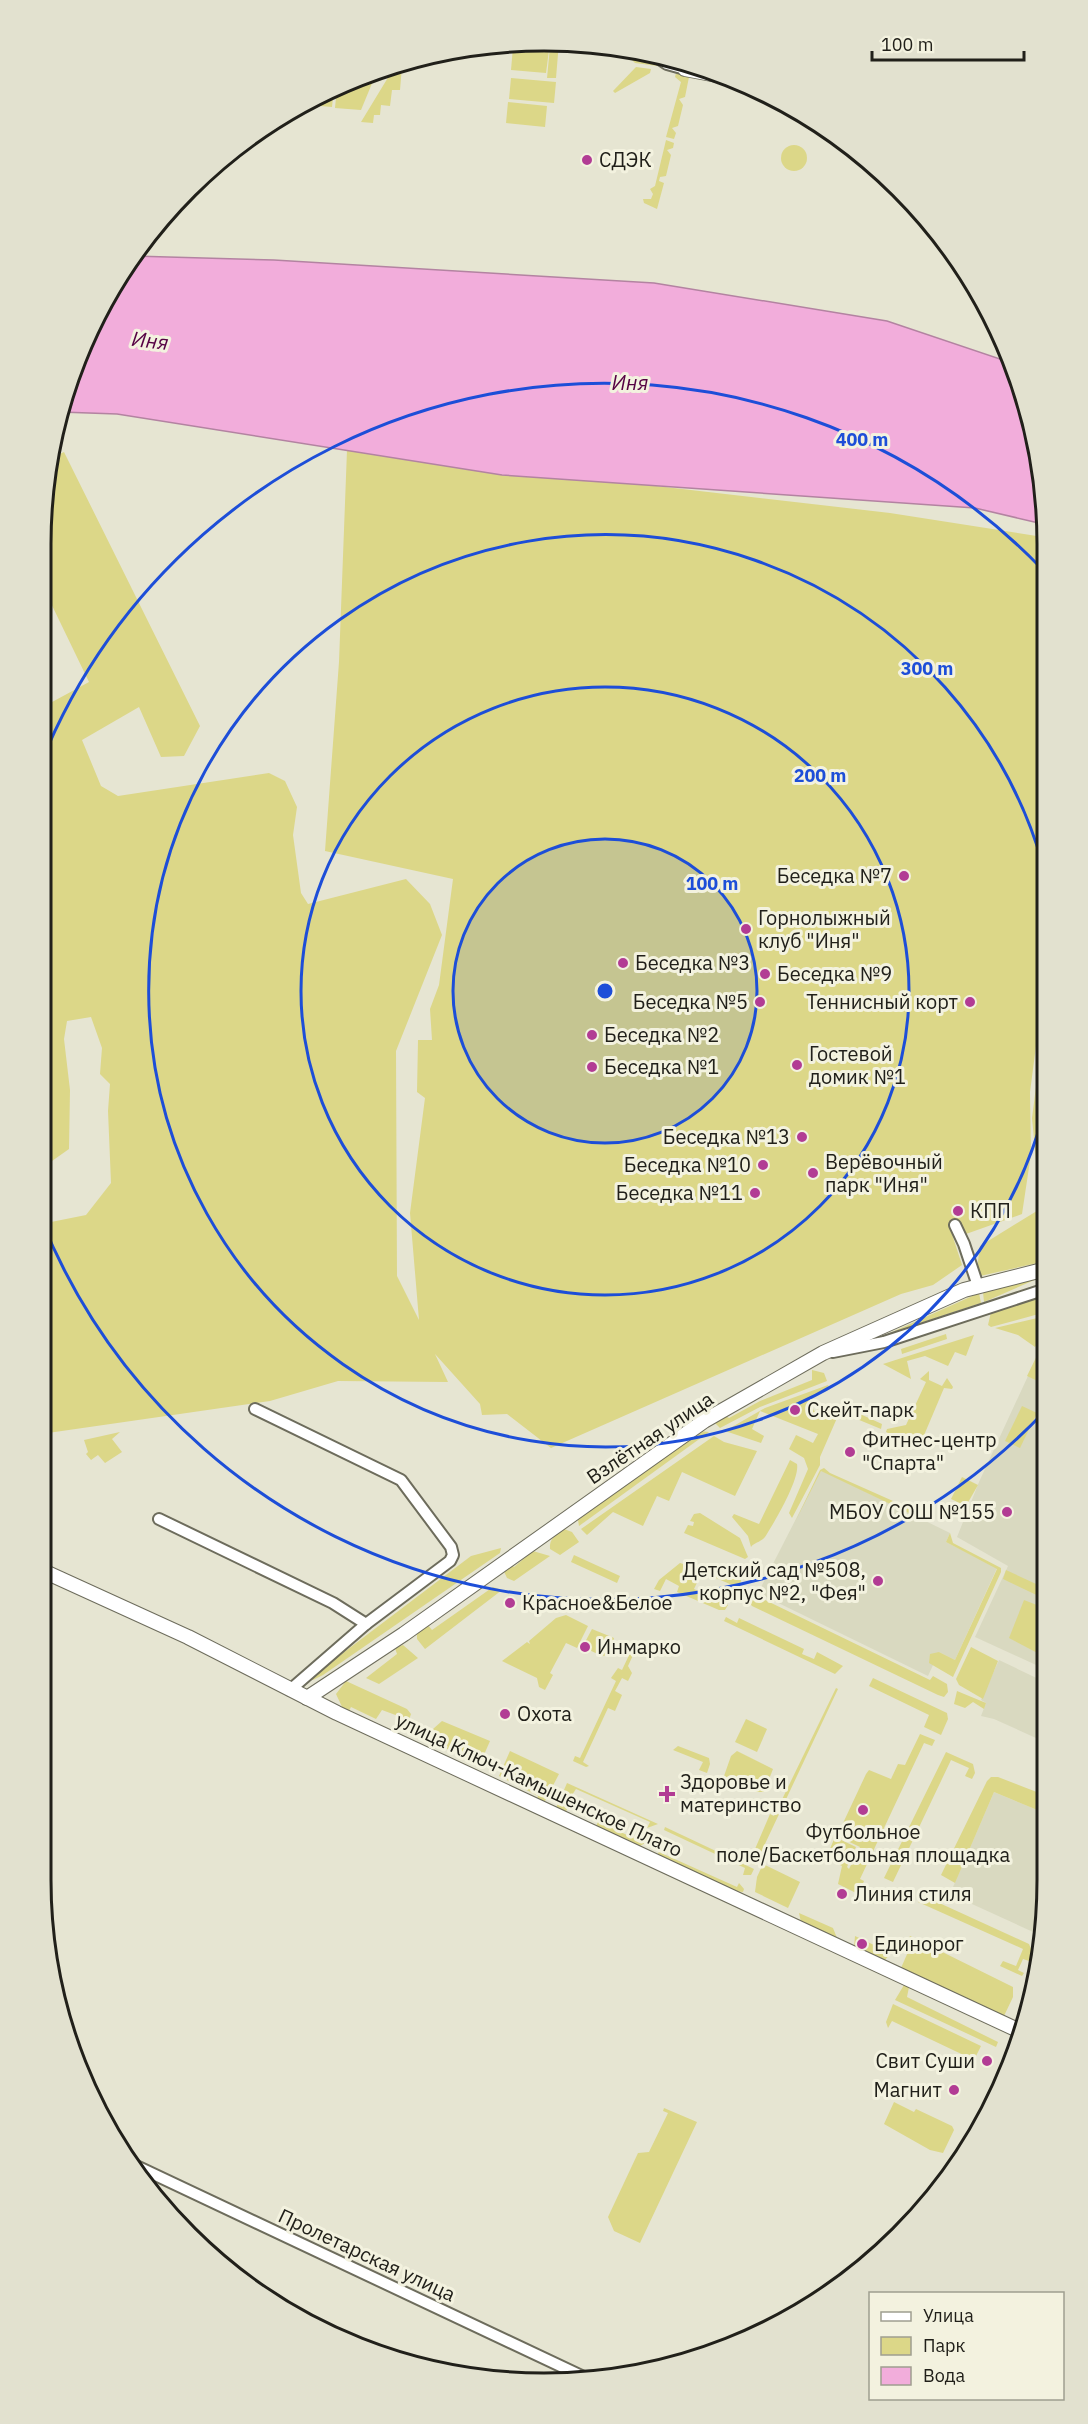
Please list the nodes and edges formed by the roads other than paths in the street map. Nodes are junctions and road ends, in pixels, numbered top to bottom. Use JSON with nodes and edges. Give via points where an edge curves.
{"nodes":[{"id":1,"x":955,"y":1225,"type":"dead end"},
{"id":2,"x":1037,"y":1271,"type":"edge"},
{"id":3,"x":978,"y":1286,"type":"junction"},
{"id":4,"x":1037,"y":1292,"type":"edge"},
{"id":5,"x":823,"y":1353,"type":"junction"},
{"id":6,"x":255,"y":1409,"type":"dead end"},
{"id":7,"x":159,"y":1519,"type":"dead end"},
{"id":8,"x":51,"y":1575,"type":"edge"},
{"id":9,"x":366,"y":1624,"type":"junction"},
{"id":10,"x":339,"y":1678,"type":"junction"},
{"id":11,"x":290,"y":1690,"type":"junction"},
{"id":12,"x":307,"y":1698,"type":"junction"},
{"id":13,"x":337,"y":1713,"type":"junction"},
{"id":14,"x":1014,"y":2028,"type":"edge"},
{"id":15,"x":146,"y":2171,"type":"edge"},
{"id":16,"x":573,"y":2372,"type":"edge"}],
"edges":[{"from":1,"to":3,"type":"street"},
{"from":2,"to":3,"type":"main road","name":"Взлётная улица"},
{"from":3,"to":5,"type":"main road","name":"Взлётная улица"},
{"from":4,"to":5,"type":"street","via":[[884,1342]]},
{"from":5,"to":10,"type":"main road","name":"Взлётная улица","via":[[704,1421]]},
{"from":6,"to":9,"type":"street","via":[[401,1480],[452,1547],[450,1561]]},
{"from":7,"to":9,"type":"street","via":[[333,1603]]},
{"from":8,"to":11,"type":"main road","name":"улица Ключ-Камышенское Плато","via":[[188,1637]]},
{"from":9,"to":11,"type":"street"},
{"from":10,"to":12,"type":"main road","name":"Взлётная улица"},
{"from":10,"to":13,"type":"main road","via":[[330,1697]]},
{"from":11,"to":12,"type":"main road","name":"улица Ключ-Камышенское Плато"},
{"from":12,"to":13,"type":"main road","name":"улица Ключ-Камышенское Плато"},
{"from":13,"to":14,"type":"main road","name":"улица Ключ-Камышенское Плато"},
{"from":15,"to":16,"type":"street","name":"Пролетарская улица"}]}
